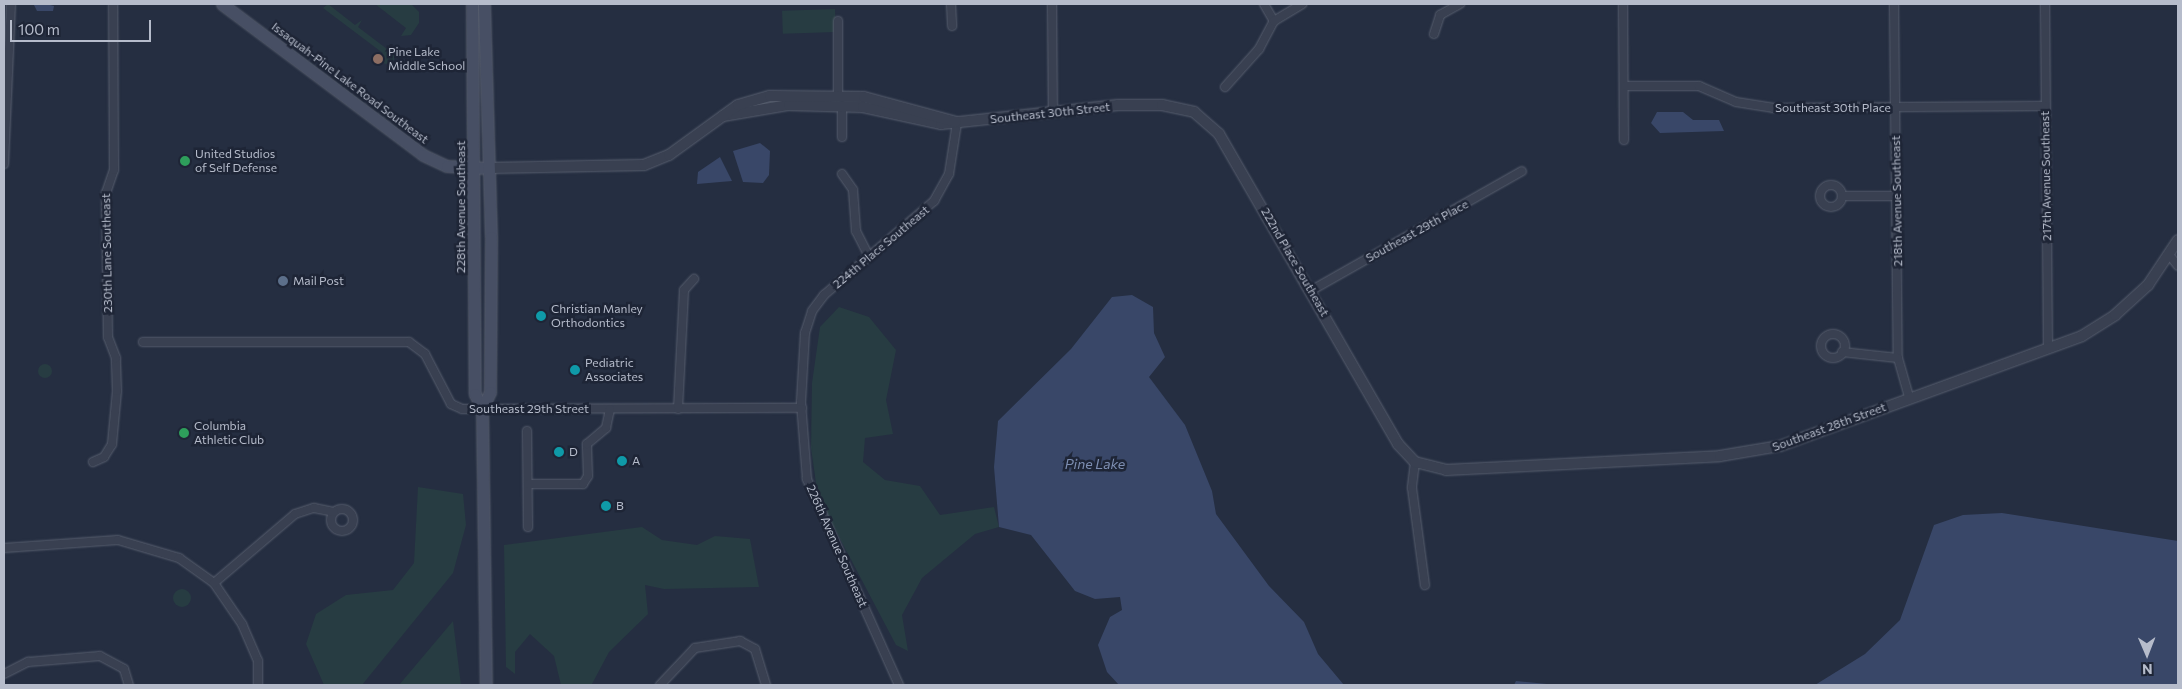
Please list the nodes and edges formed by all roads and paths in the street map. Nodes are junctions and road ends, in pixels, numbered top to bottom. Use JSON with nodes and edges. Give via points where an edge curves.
{"nodes":[{"id":1,"x":11,"y":4,"type":"edge"},
{"id":2,"x":113,"y":4,"type":"edge"},
{"id":3,"x":222,"y":4,"type":"edge"},
{"id":4,"x":472,"y":4,"type":"edge"},
{"id":5,"x":484,"y":4,"type":"edge"},
{"id":6,"x":952,"y":4,"type":"edge"},
{"id":7,"x":1052,"y":4,"type":"edge"},
{"id":8,"x":1264,"y":4,"type":"edge"},
{"id":9,"x":1302,"y":4,"type":"edge"},
{"id":10,"x":1460,"y":4,"type":"edge"},
{"id":11,"x":1623,"y":4,"type":"edge"},
{"id":12,"x":1894,"y":4,"type":"edge"},
{"id":13,"x":2045,"y":4,"type":"edge"},
{"id":14,"x":838,"y":21,"type":"dead end"},
{"id":15,"x":1274,"y":21,"type":"junction"},
{"id":16,"x":952,"y":26,"type":"dead end"},
{"id":17,"x":1434,"y":34,"type":"dead end"},
{"id":18,"x":1625,"y":86,"type":"junction"},
{"id":19,"x":1225,"y":87,"type":"dead end"},
{"id":20,"x":838,"y":95,"type":"junction"},
{"id":21,"x":842,"y":105,"type":"junction"},
{"id":22,"x":1143,"y":105,"type":"joint"},
{"id":23,"x":2045,"y":106,"type":"junction"},
{"id":24,"x":1895,"y":108,"type":"junction"},
{"id":25,"x":1053,"y":110,"type":"junction"},
{"id":26,"x":723,"y":116,"type":"junction"},
{"id":27,"x":957,"y":123,"type":"junction"},
{"id":28,"x":842,"y":137,"type":"dead end"},
{"id":29,"x":1624,"y":140,"type":"dead end"},
{"id":30,"x":4,"y":164,"type":"edge"},
{"id":31,"x":474,"y":168,"type":"junction"},
{"id":32,"x":489,"y":168,"type":"junction"},
{"id":33,"x":1522,"y":171,"type":"dead end"},
{"id":34,"x":842,"y":174,"type":"dead end"},
{"id":35,"x":1842,"y":196,"type":"dead end"},
{"id":36,"x":1897,"y":196,"type":"junction"},
{"id":37,"x":2178,"y":240,"type":"edge"},
{"id":38,"x":869,"y":256,"type":"junction"},
{"id":39,"x":2171,"y":257,"type":"junction"},
{"id":40,"x":2178,"y":266,"type":"edge"},
{"id":41,"x":694,"y":279,"type":"dead end"},
{"id":42,"x":1312,"y":290,"type":"junction"},
{"id":43,"x":812,"y":311,"type":"joint"},
{"id":44,"x":143,"y":342,"type":"dead end"},
{"id":45,"x":2048,"y":348,"type":"junction"},
{"id":46,"x":1842,"y":352,"type":"dead end"},
{"id":47,"x":1898,"y":358,"type":"junction"},
{"id":48,"x":1909,"y":397,"type":"junction"},
{"id":49,"x":678,"y":408,"type":"junction"},
{"id":50,"x":802,"y":408,"type":"junction"},
{"id":51,"x":482,"y":409,"type":"junction"},
{"id":52,"x":610,"y":409,"type":"junction"},
{"id":53,"x":527,"y":431,"type":"dead end"},
{"id":54,"x":93,"y":462,"type":"dead end"},
{"id":55,"x":1415,"y":462,"type":"junction"},
{"id":56,"x":528,"y":484,"type":"junction"},
{"id":57,"x":334,"y":512,"type":"dead end"},
{"id":58,"x":528,"y":527,"type":"dead end"},
{"id":59,"x":4,"y":548,"type":"edge"},
{"id":60,"x":214,"y":583,"type":"junction"},
{"id":61,"x":1425,"y":585,"type":"dead end"},
{"id":62,"x":4,"y":674,"type":"edge"},
{"id":63,"x":128,"y":685,"type":"edge"},
{"id":64,"x":258,"y":685,"type":"edge"},
{"id":65,"x":486,"y":685,"type":"edge"},
{"id":66,"x":660,"y":685,"type":"edge"},
{"id":67,"x":766,"y":685,"type":"edge"},
{"id":68,"x":899,"y":685,"type":"edge"}],
"edges":[{"from":1,"to":30,"type":"street"},
{"from":2,"to":54,"type":"street","name":"230th Lane Southeast","via":[[114,170],[106,193],[108,337],[116,358],[117,392],[112,444],[104,457]]},
{"from":3,"to":31,"type":"main road","name":"Issaquah-Pine Lake Road Southeast","via":[[423,155],[447,166]]},
{"from":4,"to":31,"type":"main road","name":"228th Avenue Southeast"},
{"from":5,"to":32,"type":"main road","name":"228th Avenue Southeast"},
{"from":6,"to":16,"type":"street"},
{"from":7,"to":25,"type":"street"},
{"from":8,"to":15,"type":"street"},
{"from":9,"to":15,"type":"street"},
{"from":10,"to":17,"type":"street","via":[[1440,16]]},
{"from":11,"to":18,"type":"street"},
{"from":12,"to":24,"type":"street","name":"218th Avenue Southeast"},
{"from":13,"to":23,"type":"street","name":"217th Avenue Southeast"},
{"from":14,"to":20,"type":"street"},
{"from":15,"to":19,"type":"street","via":[[1259,49]]},
{"from":18,"to":24,"type":"street","name":"Southeast 30th Place","via":[[1699,86],[1755,107]]},
{"from":18,"to":29,"type":"street"},
{"from":20,"to":26,"type":"street","name":"Issaquah-Pine Lake Road Southeast","via":[[752,98]]},
{"from":20,"to":27,"type":"street","name":"Issaquah-Pine Lake Road Southeast","via":[[880,100]]},
{"from":21,"to":26,"type":"street","name":"Issaquah-Pine Lake Road Southeast","via":[[773,105]]},
{"from":21,"to":27,"type":"street","name":"Issaquah-Pine Lake Road Southeast","via":[[930,123]]},
{"from":21,"to":28,"type":"street"},
{"from":22,"to":25,"type":"street","name":"Southeast 30th Street"},
{"from":22,"to":42,"type":"street","name":"222nd Place Southeast","via":[[1181,108],[1212,126]]},
{"from":23,"to":24,"type":"street","name":"Southeast 30th Place"},
{"from":23,"to":45,"type":"street","name":"217th Avenue Southeast"},
{"from":24,"to":36,"type":"street","name":"218th Avenue Southeast"},
{"from":25,"to":27,"type":"street","name":"Southeast 30th Street"},
{"from":26,"to":32,"type":"street","name":"Issaquah-Pine Lake Road Southeast","via":[[669,155],[644,165]]},
{"from":27,"to":38,"type":"street","name":"224th Place Southeast","via":[[949,174],[938,196],[926,211]]},
{"from":31,"to":32,"type":"main road","name":"Issaquah-Pine Lake Road Southeast"},
{"from":31,"to":51,"type":"main road","name":"228th Avenue Southeast","via":[[475,394]]},
{"from":32,"to":51,"type":"main road","name":"228th Avenue Southeast","via":[[490,392]]},
{"from":33,"to":42,"type":"street","name":"Southeast 29th Place"},
{"from":34,"to":38,"type":"street","via":[[854,190],[856,231]]},
{"from":35,"to":36,"type":"street"},
{"from":36,"to":47,"type":"street","name":"218th Avenue Southeast"},
{"from":37,"to":39,"type":"street"},
{"from":38,"to":43,"type":"street","name":"224th Place Southeast"},
{"from":39,"to":40,"type":"street"},
{"from":39,"to":45,"type":"street","name":"Southeast 28th Street","via":[[2115,315],[2082,336]]},
{"from":41,"to":49,"type":"street","via":[[684,290]]},
{"from":42,"to":55,"type":"street","name":"222nd Place Southeast","via":[[1398,444]]},
{"from":43,"to":50,"type":"street","name":"226th Avenue Southeast","via":[[805,333]]},
{"from":44,"to":51,"type":"street","name":"Southeast 29th Street","via":[[409,342],[424,354],[451,404]]},
{"from":45,"to":48,"type":"street","name":"Southeast 28th Street"},
{"from":46,"to":47,"type":"street"},
{"from":47,"to":48,"type":"street","name":"218th Avenue Southeast"},
{"from":48,"to":55,"type":"street","name":"Southeast 28th Street","via":[[1780,446],[1735,454],[1461,470]]},
{"from":49,"to":50,"type":"street","name":"Southeast 29th Street"},
{"from":49,"to":52,"type":"street","name":"Southeast 29th Street"},
{"from":50,"to":68,"type":"street","name":"226th Avenue Southeast","via":[[811,492]]},
{"from":51,"to":52,"type":"street","name":"Southeast 29th Street"},
{"from":51,"to":65,"type":"main road","name":"228th Avenue Southeast"},
{"from":52,"to":56,"type":"street","via":[[606,428],[587,444],[588,476],[582,484]]},
{"from":53,"to":56,"type":"street"},
{"from":55,"to":61,"type":"street","via":[[1412,488]]},
{"from":56,"to":58,"type":"street"},
{"from":57,"to":60,"type":"street","via":[[314,508],[295,514]]},
{"from":59,"to":60,"type":"street","via":[[95,539],[139,543],[179,558]]},
{"from":60,"to":64,"type":"street","via":[[254,646]]},
{"from":62,"to":63,"type":"street","via":[[28,662],[100,656],[124,669]]},
{"from":66,"to":67,"type":"street","via":[[695,648],[740,641],[755,649]]}]}
